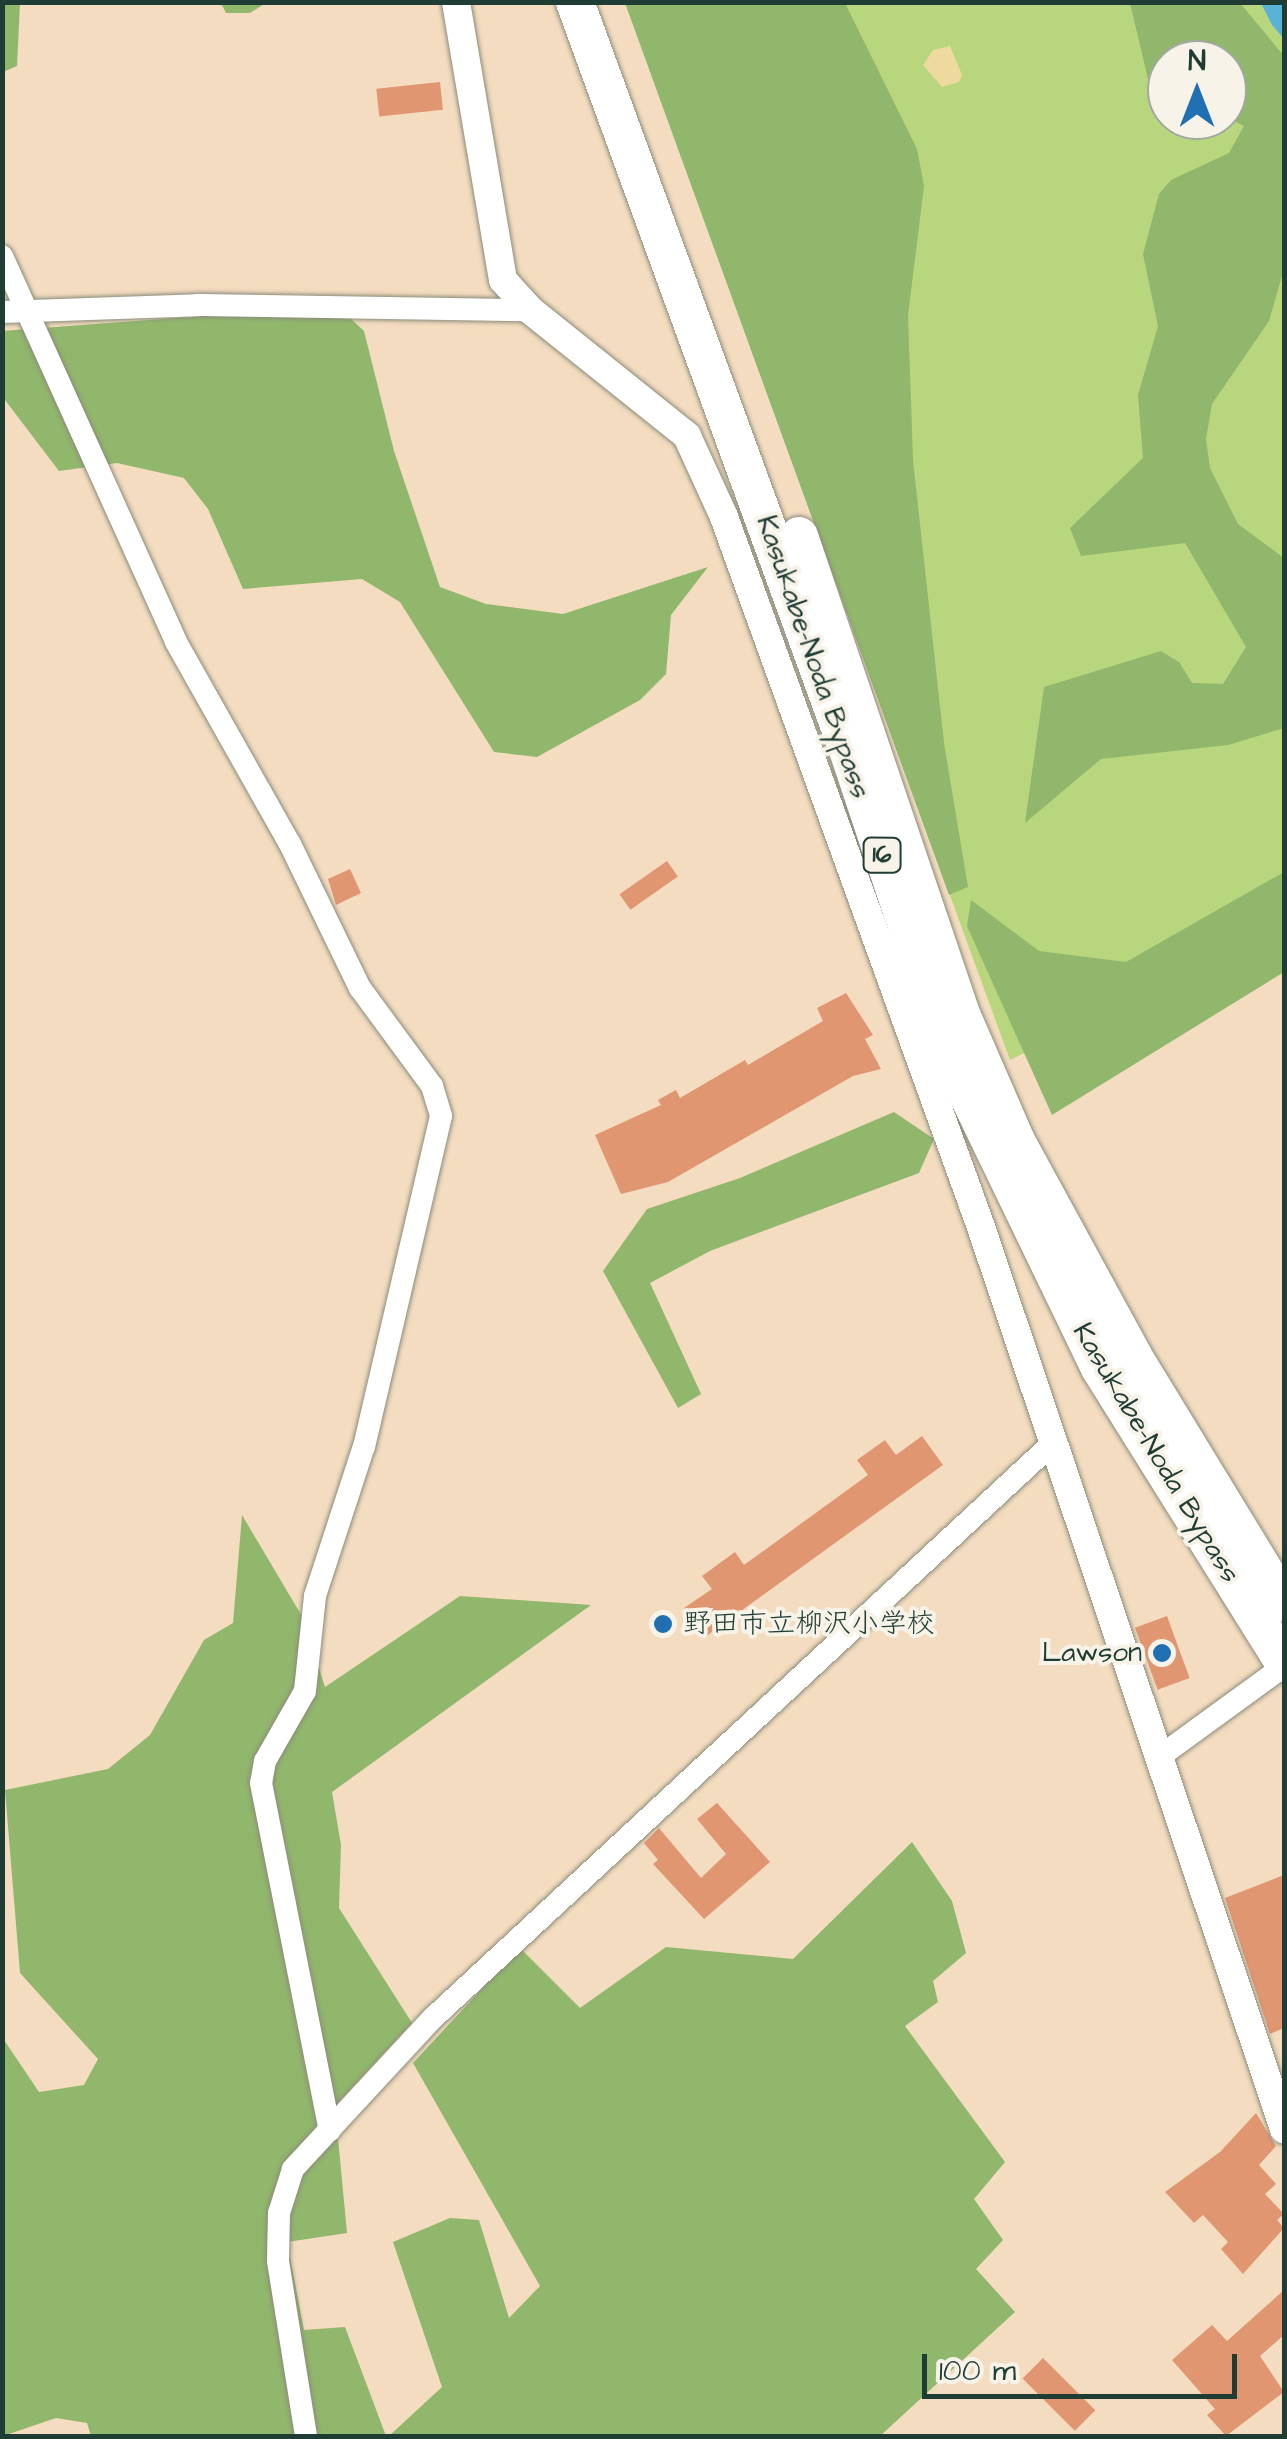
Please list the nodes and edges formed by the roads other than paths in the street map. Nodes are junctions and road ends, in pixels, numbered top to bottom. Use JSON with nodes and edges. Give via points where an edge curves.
{"nodes":[{"id":1,"x":456,"y":2,"type":"edge"},
{"id":2,"x":574,"y":2,"type":"edge"},
{"id":3,"x":602,"y":2,"type":"edge"},
{"id":4,"x":2,"y":256,"type":"edge"},
{"id":5,"x":530,"y":310,"type":"junction"},
{"id":6,"x":2,"y":312,"type":"edge"},
{"id":7,"x":30,"y":313,"type":"junction"},
{"id":8,"x":1054,"y":1442,"type":"junction"},
{"id":9,"x":1284,"y":1603,"type":"edge"},
{"id":10,"x":1284,"y":1665,"type":"edge"},
{"id":11,"x":1162,"y":1755,"type":"junction"},
{"id":12,"x":1284,"y":2129,"type":"edge"},
{"id":13,"x":330,"y":2130,"type":"junction"},
{"id":14,"x":306,"y":2436,"type":"edge"}],
"edges":[{"from":1,"to":5,"type":"street","via":[[497,265]]},
{"from":2,"to":10,"type":"highway","name":"Kasukabe-Noda Bypass","number":"16","via":[[841,729],[954,1066],[1100,1368]]},
{"from":3,"to":9,"type":"highway","name":"Kasukabe-Noda Bypass","number":"16","via":[[872,736],[961,1014],[1016,1141],[1124,1340]]},
{"from":4,"to":7,"type":"street"},
{"from":5,"to":7,"type":"street","via":[[198,305]]},
{"from":5,"to":8,"type":"street","via":[[661,411],[701,460]]},
{"from":6,"to":7,"type":"street"},
{"from":7,"to":13,"type":"street","via":[[176,642],[290,844],[360,988],[432,1086],[441,1116],[369,1428],[315,1596],[305,1690],[264,1761],[261,1784]]},
{"from":8,"to":11,"type":"street"},
{"from":8,"to":13,"type":"street","via":[[432,2018]]},
{"from":10,"to":11,"type":"street"},
{"from":11,"to":12,"type":"street"},
{"from":13,"to":14,"type":"street","via":[[294,2168],[279,2212],[278,2261]]}]}
